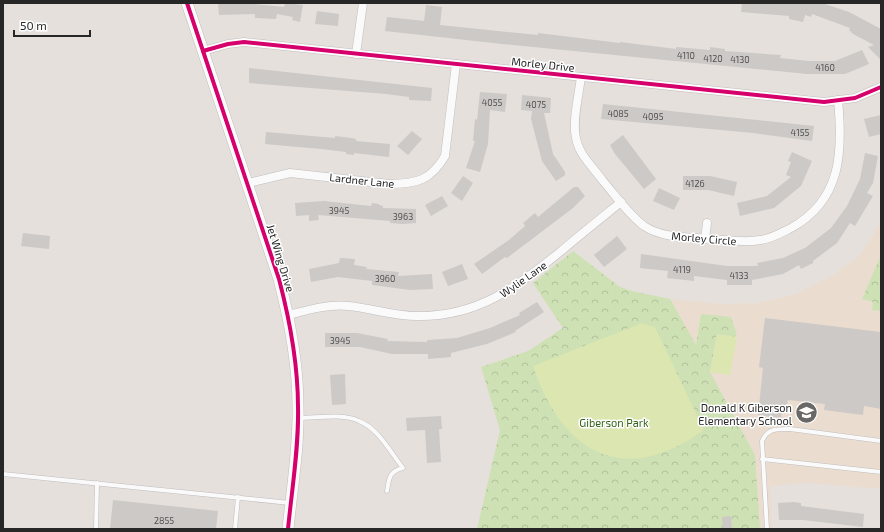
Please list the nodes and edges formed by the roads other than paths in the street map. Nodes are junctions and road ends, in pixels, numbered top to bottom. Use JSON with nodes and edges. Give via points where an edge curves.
{"nodes":[{"id":1,"x":187,"y":3,"type":"edge"},
{"id":2,"x":363,"y":3,"type":"edge"},
{"id":3,"x":203,"y":51,"type":"junction"},
{"id":4,"x":356,"y":54,"type":"junction"},
{"id":5,"x":456,"y":64,"type":"junction"},
{"id":6,"x":581,"y":77,"type":"junction"},
{"id":7,"x":881,"y":87,"type":"edge"},
{"id":8,"x":838,"y":100,"type":"junction"},
{"id":9,"x":248,"y":183,"type":"junction"},
{"id":10,"x":621,"y":202,"type":"junction"},
{"id":11,"x":707,"y":223,"type":"dead end"},
{"id":12,"x":705,"y":239,"type":"junction"},
{"id":13,"x":288,"y":315,"type":"junction"},
{"id":14,"x":298,"y":418,"type":"junction"},
{"id":15,"x":881,"y":441,"type":"edge"},
{"id":16,"x":762,"y":459,"type":"junction"},
{"id":17,"x":881,"y":472,"type":"edge"},
{"id":18,"x":3,"y":474,"type":"edge"},
{"id":19,"x":97,"y":483,"type":"junction"},
{"id":20,"x":387,"y":491,"type":"dead end"},
{"id":21,"x":238,"y":497,"type":"junction"},
{"id":22,"x":291,"y":503,"type":"junction"},
{"id":23,"x":96,"y":529,"type":"edge"},
{"id":24,"x":235,"y":529,"type":"edge"},
{"id":25,"x":288,"y":529,"type":"edge"},
{"id":26,"x":767,"y":529,"type":"edge"}],
"edges":[{"from":1,"to":3,"type":"main road","name":"Jet Wing Drive"},
{"from":2,"to":4,"type":"street"},
{"from":3,"to":4,"type":"street","name":"Morley Drive","via":[[244,42]]},
{"from":3,"to":9,"type":"main road","name":"Jet Wing Drive"},
{"from":4,"to":5,"type":"street","name":"Morley Drive"},
{"from":5,"to":6,"type":"street","name":"Morley Drive"},
{"from":5,"to":9,"type":"street","name":"Lardner Lane","via":[[445,156],[438,168],[428,177],[410,183],[389,184],[290,173]]},
{"from":6,"to":8,"type":"street","name":"Morley Drive","via":[[810,101]]},
{"from":6,"to":10,"type":"street","name":"Morley Circle","via":[[575,127],[578,145],[582,154]]},
{"from":7,"to":8,"type":"street","name":"Morley Drive","via":[[855,98]]},
{"from":8,"to":12,"type":"street","name":"Morley Circle","via":[[841,148],[838,164],[834,179],[813,212],[780,234],[762,240],[745,242]]},
{"from":9,"to":13,"type":"main road","name":"Jet Wing Drive"},
{"from":10,"to":12,"type":"street","name":"Morley Circle","via":[[635,219],[657,233]]},
{"from":10,"to":13,"type":"street","name":"Wylie Lane","via":[[530,276],[492,300],[474,307],[449,313],[417,316],[335,306]]},
{"from":11,"to":12,"type":"street"},
{"from":13,"to":14,"type":"main road","name":"Jet Wing Drive","via":[[297,379]]},
{"from":14,"to":20,"type":"lane","via":[[350,418],[361,421],[372,430],[403,468],[395,470],[389,476]]},
{"from":14,"to":22,"type":"main road","name":"Jet Wing Drive"},
{"from":15,"to":16,"type":"lane","via":[[774,429],[765,435],[762,441]]},
{"from":16,"to":17,"type":"lane"},
{"from":16,"to":26,"type":"lane"},
{"from":18,"to":19,"type":"lane"},
{"from":19,"to":21,"type":"lane"},
{"from":19,"to":23,"type":"lane"},
{"from":21,"to":22,"type":"lane"},
{"from":21,"to":24,"type":"lane"},
{"from":22,"to":25,"type":"main road","name":"Jet Wing Drive"}]}
